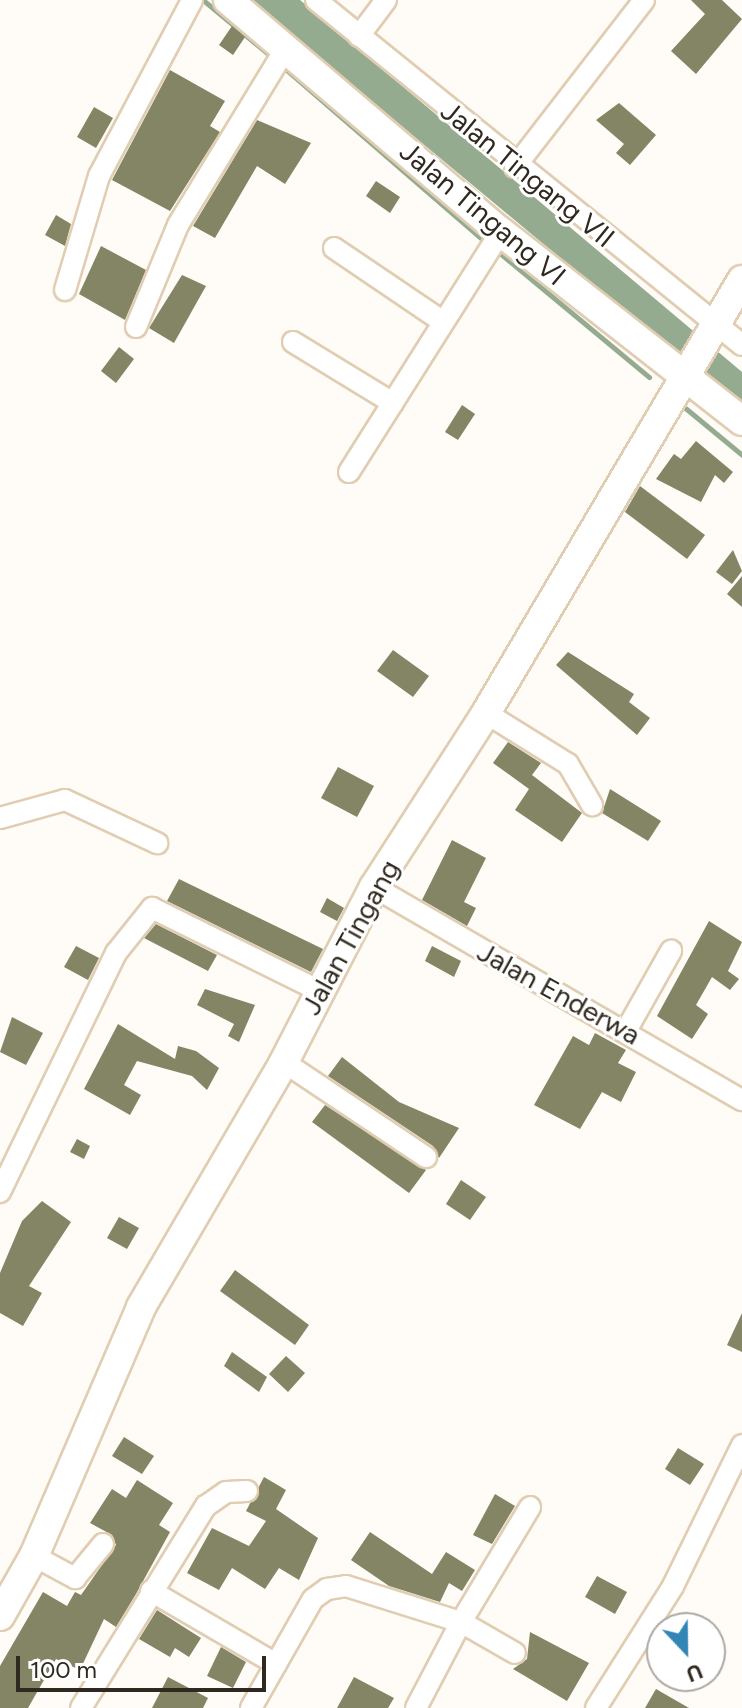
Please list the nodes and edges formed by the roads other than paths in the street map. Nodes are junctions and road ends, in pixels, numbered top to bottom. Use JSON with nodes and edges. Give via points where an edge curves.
{"nodes":[{"id":1,"x":192,"y":0,"type":"edge"},
{"id":2,"x":228,"y":0,"type":"edge"},
{"id":3,"x":316,"y":0,"type":"edge"},
{"id":4,"x":386,"y":0,"type":"edge"},
{"id":5,"x":644,"y":0,"type":"edge"},
{"id":6,"x":359,"y":36,"type":"junction"},
{"id":7,"x":286,"y":48,"type":"junction"},
{"id":8,"x":515,"y":167,"type":"junction"},
{"id":9,"x":501,"y":232,"type":"junction"},
{"id":10,"x":334,"y":248,"type":"dead end"},
{"id":11,"x":742,"y":280,"type":"edge"},
{"id":12,"x":65,"y":290,"type":"dead end"},
{"id":13,"x":442,"y":321,"type":"junction"},
{"id":14,"x":136,"y":327,"type":"dead end"},
{"id":15,"x":712,"y":332,"type":"junction"},
{"id":16,"x":293,"y":342,"type":"dead end"},
{"id":17,"x":742,"y":345,"type":"edge"},
{"id":18,"x":689,"y":370,"type":"junction"},
{"id":19,"x":393,"y":403,"type":"junction"},
{"id":20,"x":742,"y":421,"type":"edge"},
{"id":21,"x":349,"y":472,"type":"dead end"},
{"id":22,"x":486,"y":713,"type":"junction"},
{"id":23,"x":592,"y":805,"type":"dead end"},
{"id":24,"x":0,"y":818,"type":"edge"},
{"id":25,"x":157,"y":843,"type":"dead end"},
{"id":26,"x":374,"y":887,"type":"junction"},
{"id":27,"x":671,"y":951,"type":"dead end"},
{"id":28,"x":318,"y":990,"type":"junction"},
{"id":29,"x":627,"y":1029,"type":"junction"},
{"id":30,"x":284,"y":1062,"type":"junction"},
{"id":31,"x":742,"y":1100,"type":"edge"},
{"id":32,"x":426,"y":1157,"type":"dead end"},
{"id":33,"x":0,"y":1192,"type":"edge"},
{"id":34,"x":742,"y":1445,"type":"edge"},
{"id":35,"x":247,"y":1491,"type":"dead end"},
{"id":36,"x":530,"y":1507,"type":"dead end"},
{"id":37,"x":103,"y":1544,"type":"dead end"},
{"id":38,"x":34,"y":1556,"type":"junction"},
{"id":39,"x":151,"y":1591,"type":"junction"},
{"id":40,"x":0,"y":1616,"type":"edge"},
{"id":41,"x":461,"y":1622,"type":"junction"},
{"id":42,"x":515,"y":1653,"type":"dead end"},
{"id":43,"x":276,"y":1664,"type":"junction"},
{"id":44,"x":81,"y":1708,"type":"edge"},
{"id":45,"x":251,"y":1708,"type":"edge"},
{"id":46,"x":416,"y":1708,"type":"edge"},
{"id":47,"x":596,"y":1708,"type":"edge"}],
"edges":[{"from":1,"to":12,"type":"street","via":[[99,176]]},
{"from":2,"to":7,"type":"main road","name":"Jalan Tingang VI"},
{"from":3,"to":6,"type":"street","name":"Jalan Tingang VII"},
{"from":4,"to":6,"type":"street"},
{"from":5,"to":8,"type":"street"},
{"from":6,"to":8,"type":"street","name":"Jalan Tingang VII"},
{"from":7,"to":9,"type":"main road","name":"Jalan Tingang VI"},
{"from":7,"to":14,"type":"street","via":[[178,225]]},
{"from":8,"to":15,"type":"street","name":"Jalan Tingang VII"},
{"from":9,"to":13,"type":"street"},
{"from":9,"to":18,"type":"main road","name":"Jalan Tingang VI"},
{"from":10,"to":13,"type":"street"},
{"from":11,"to":15,"type":"main road","name":"Jalan Tingang"},
{"from":13,"to":19,"type":"street"},
{"from":15,"to":17,"type":"street","name":"Jalan Tingang VII"},
{"from":15,"to":18,"type":"main road","name":"Jalan Tingang"},
{"from":16,"to":19,"type":"street"},
{"from":18,"to":20,"type":"main road","name":"Jalan Tingang VI"},
{"from":18,"to":22,"type":"main road","name":"Jalan Tingang"},
{"from":19,"to":21,"type":"street"},
{"from":22,"to":23,"type":"street","via":[[568,764]]},
{"from":22,"to":26,"type":"main road","name":"Jalan Tingang"},
{"from":24,"to":25,"type":"street","via":[[65,800]]},
{"from":26,"to":28,"type":"main road","name":"Jalan Tingang"},
{"from":26,"to":29,"type":"street","name":"Jalan Enderwa"},
{"from":27,"to":29,"type":"street"},
{"from":28,"to":30,"type":"main road","name":"Jalan Tingang"},
{"from":28,"to":33,"type":"street","via":[[163,908],[144,914],[116,953]]},
{"from":29,"to":31,"type":"street","name":"Jalan Enderwa"},
{"from":30,"to":32,"type":"street"},
{"from":30,"to":38,"type":"main road","name":"Jalan Tingang","via":[[141,1307]]},
{"from":34,"to":47,"type":"street","via":[[673,1586]]},
{"from":35,"to":39,"type":"street","via":[[226,1492],[206,1506]]},
{"from":36,"to":41,"type":"street"},
{"from":37,"to":38,"type":"street","via":[[75,1578]]},
{"from":38,"to":40,"type":"main road","name":"Jalan Tingang"},
{"from":39,"to":43,"type":"street"},
{"from":39,"to":44,"type":"street"},
{"from":41,"to":42,"type":"street"},
{"from":41,"to":43,"type":"street","via":[[346,1586],[327,1589],[313,1599]]},
{"from":41,"to":46,"type":"street"},
{"from":43,"to":45,"type":"street"}]}
